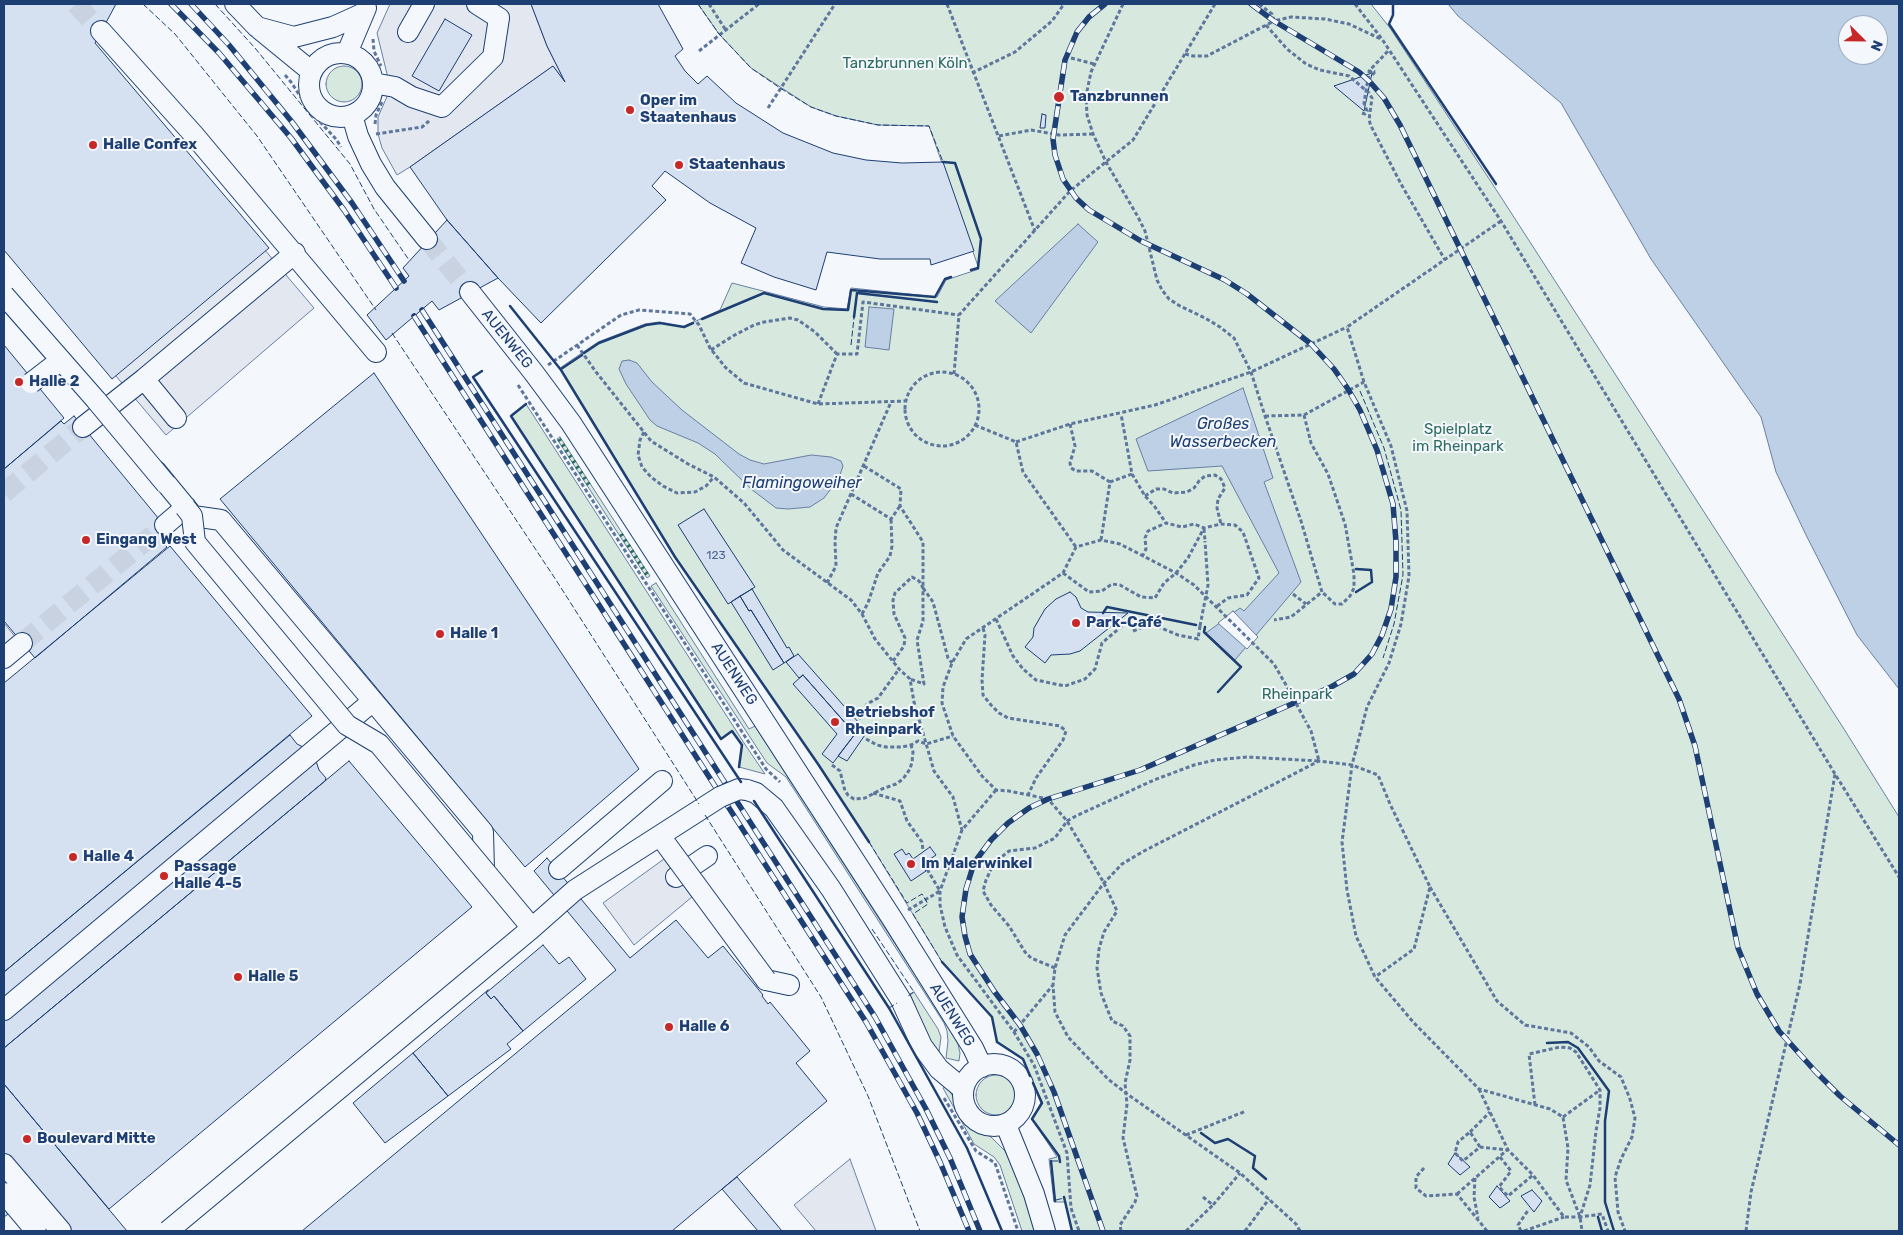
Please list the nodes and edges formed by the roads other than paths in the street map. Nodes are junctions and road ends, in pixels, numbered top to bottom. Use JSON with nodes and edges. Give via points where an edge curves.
{"nodes":[{"id":1,"x":235,"y":4,"type":"edge"},
{"id":2,"x":424,"y":4,"type":"edge"},
{"id":3,"x":477,"y":4,"type":"edge"},
{"id":4,"x":365,"y":9,"type":"edge"},
{"id":5,"x":257,"y":28,"type":"junction"},
{"id":6,"x":101,"y":30,"type":"tunnel mouth"},
{"id":7,"x":408,"y":32,"type":"dead end"},
{"id":8,"x":348,"y":53,"type":"junction"},
{"id":9,"x":312,"y":72,"type":"junction"},
{"id":10,"x":373,"y":83,"type":"junction"},
{"id":11,"x":352,"y":115,"type":"junction"},
{"id":12,"x":427,"y":239,"type":"tunnel mouth"},
{"id":13,"x":295,"y":253,"type":"junction"},
{"id":14,"x":470,"y":292,"type":"tunnel mouth"},
{"id":15,"x":4,"y":295,"type":"edge"},
{"id":16,"x":376,"y":352,"type":"dead end"},
{"id":17,"x":61,"y":360,"type":"junction"},
{"id":18,"x":144,"y":379,"type":"junction"},
{"id":19,"x":29,"y":385,"type":"dead end"},
{"id":20,"x":105,"y":410,"type":"junction"},
{"id":21,"x":176,"y":418,"type":"dead end"},
{"id":22,"x":83,"y":427,"type":"tunnel mouth"},
{"id":23,"x":190,"y":512,"type":"junction"},
{"id":24,"x":165,"y":525,"type":"tunnel mouth"},
{"id":25,"x":22,"y":644,"type":"tunnel mouth"},
{"id":26,"x":4,"y":658,"type":"edge"},
{"id":27,"x":373,"y":701,"type":"junction"},
{"id":28,"x":346,"y":725,"type":"junction"},
{"id":29,"x":379,"y":744,"type":"junction"},
{"id":30,"x":662,"y":781,"type":"dead end"},
{"id":31,"x":660,"y":836,"type":"junction"},
{"id":32,"x":707,"y":856,"type":"dead end"},
{"id":33,"x":559,"y":869,"type":"dead end"},
{"id":34,"x":484,"y":870,"type":"junction"},
{"id":35,"x":676,"y":877,"type":"dead end"},
{"id":36,"x":532,"y":928,"type":"junction"},
{"id":37,"x":789,"y":985,"type":"dead end"},
{"id":38,"x":4,"y":1010,"type":"edge"},
{"id":39,"x":982,"y":1066,"type":"junction"},
{"id":40,"x":964,"y":1089,"type":"junction"},
{"id":41,"x":1006,"y":1124,"type":"junction"},
{"id":42,"x":267,"y":1149,"type":"junction"},
{"id":43,"x":4,"y":1164,"type":"edge"},
{"id":44,"x":4,"y":1194,"type":"edge"},
{"id":45,"x":181,"y":1221,"type":"edge"},
{"id":46,"x":36,"y":1231,"type":"edge"},
{"id":47,"x":61,"y":1231,"type":"edge"},
{"id":48,"x":1045,"y":1231,"type":"edge"}],
"edges":[{"from":1,"to":5,"type":"street"},
{"from":2,"to":7,"type":"street"},
{"from":3,"to":10,"type":"street","via":[[499,18],[494,57],[442,107],[412,97],[395,87]]},
{"from":4,"to":5,"type":"street","via":[[333,28],[294,37]]},
{"from":4,"to":8,"type":"street"},
{"from":5,"to":9,"type":"street"},
{"from":6,"to":13,"type":"street"},
{"from":8,"to":9,"type":"street","via":[[326,56]]},
{"from":8,"to":10,"type":"street","via":[[365,64]]},
{"from":9,"to":11,"type":"street","via":[[309,83],[314,103],[331,115]]},
{"from":10,"to":11,"type":"street","via":[[371,96],[364,108]]},
{"from":11,"to":12,"type":"street","via":[[371,164],[385,187]]},
{"from":13,"to":16,"type":"street"},
{"from":13,"to":18,"type":"street"},
{"from":14,"to":39,"type":"street","name":"AUENWEG","via":[[576,432],[893,920]]},
{"from":15,"to":17,"type":"street","bridge":true},
{"from":17,"to":19,"type":"street","bridge":true},
{"from":17,"to":20,"type":"street"},
{"from":17,"to":29,"type":"street","bridge":true,"via":[[192,516],[194,542],[347,725]]},
{"from":18,"to":20,"type":"street"},
{"from":18,"to":21,"type":"street"},
{"from":20,"to":22,"type":"street"},
{"from":20,"to":23,"type":"street"},
{"from":23,"to":24,"type":"street"},
{"from":23,"to":27,"type":"street","via":[[221,520]]},
{"from":23,"to":28,"type":"street","via":[[195,542]]},
{"from":25,"to":26,"type":"street"},
{"from":27,"to":28,"type":"street"},
{"from":27,"to":34,"type":"street","via":[[483,832]]},
{"from":28,"to":29,"type":"street"},
{"from":28,"to":38,"type":"street"},
{"from":29,"to":34,"type":"street"},
{"from":29,"to":36,"type":"street","bridge":true},
{"from":30,"to":33,"type":"street"},
{"from":31,"to":36,"type":"street","bridge":true,"via":[[575,890]]},
{"from":31,"to":37,"type":"street","bridge":true,"via":[[766,980]]},
{"from":31,"to":40,"type":"street","bridge":true,"via":[[720,797],[739,789],[765,799],[831,889],[902,1000],[922,1046],[939,1069]]},
{"from":32,"to":35,"type":"street"},
{"from":34,"to":42,"type":"street","via":[[533,928]]},
{"from":36,"to":42,"type":"street","bridge":true},
{"from":39,"to":40,"type":"street","via":[[970,1076]]},
{"from":39,"to":41,"type":"street","via":[[1004,1065],[1013,1070],[1023,1083],[1026,1099],[1022,1110]]},
{"from":40,"to":41,"type":"street","via":[[963,1099],[971,1116],[978,1122],[997,1127]]},
{"from":41,"to":48,"type":"street"},
{"from":42,"to":45,"type":"street","bridge":true},
{"from":43,"to":47,"type":"street"},
{"from":44,"to":46,"type":"street"}]}
